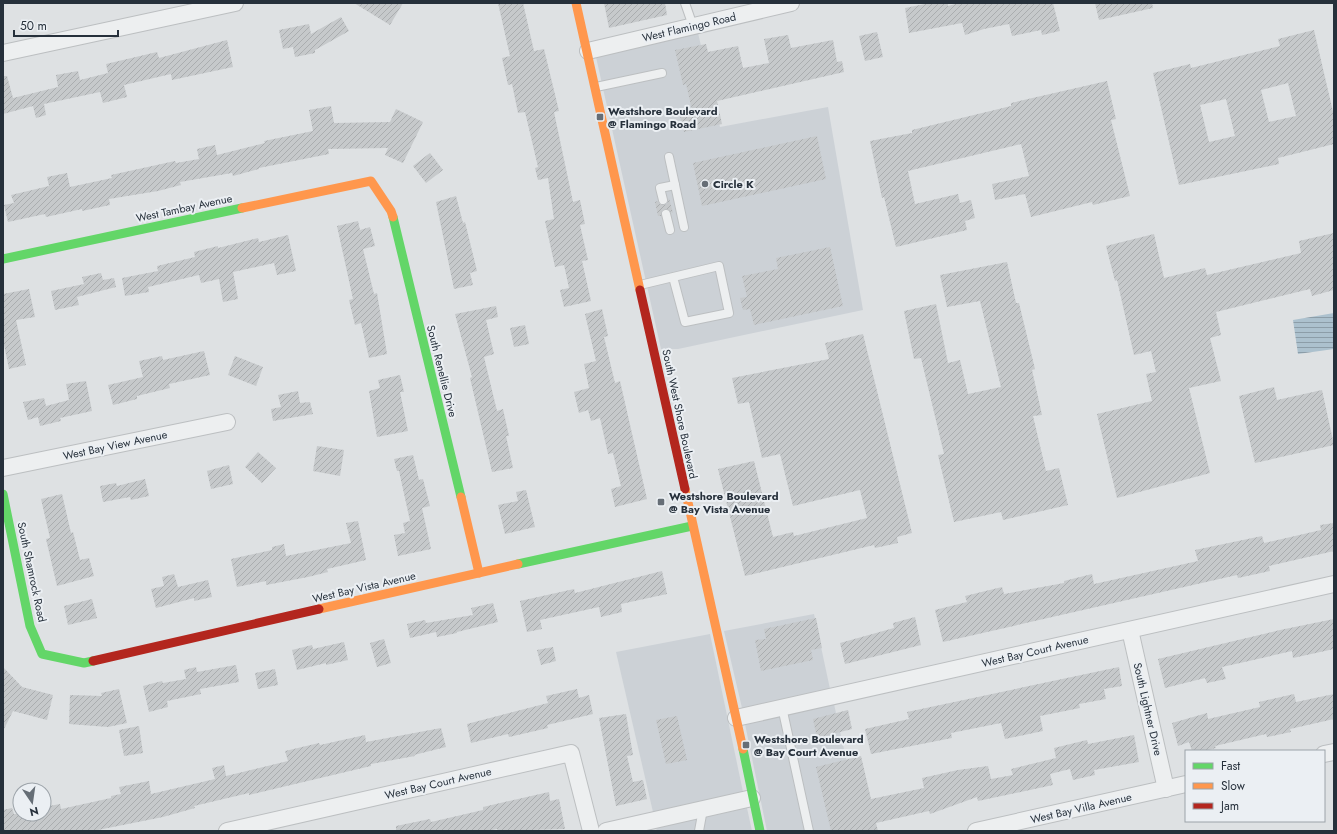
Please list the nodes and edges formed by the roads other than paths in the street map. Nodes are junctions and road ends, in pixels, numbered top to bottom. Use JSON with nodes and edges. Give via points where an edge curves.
{"nodes":[{"id":1,"x":235,"y":3,"type":"edge"},
{"id":2,"x":576,"y":3,"type":"edge"},
{"id":3,"x":685,"y":3,"type":"edge"},
{"id":4,"x":791,"y":3,"type":"edge"},
{"id":5,"x":693,"y":26,"type":"junction"},
{"id":6,"x":588,"y":51,"type":"junction"},
{"id":7,"x":3,"y":53,"type":"edge"},
{"id":8,"x":662,"y":73,"type":"dead end"},
{"id":9,"x":596,"y":87,"type":"junction"},
{"id":10,"x":669,"y":157,"type":"dead end"},
{"id":11,"x":370,"y":181,"type":"joint"},
{"id":12,"x":675,"y":184,"type":"junction"},
{"id":13,"x":663,"y":200,"type":"dead end"},
{"id":14,"x":666,"y":214,"type":"dead end"},
{"id":15,"x":684,"y":227,"type":"dead end"},
{"id":16,"x":670,"y":230,"type":"dead end"},
{"id":17,"x":3,"y":259,"type":"edge"},
{"id":18,"x":673,"y":277,"type":"junction"},
{"id":19,"x":639,"y":285,"type":"junction"},
{"id":20,"x":227,"y":422,"type":"dead end"},
{"id":21,"x":3,"y":468,"type":"edge"},
{"id":22,"x":3,"y":494,"type":"edge"},
{"id":23,"x":692,"y":526,"type":"junction"},
{"id":24,"x":479,"y":572,"type":"junction"},
{"id":25,"x":1334,"y":584,"type":"edge"},
{"id":26,"x":1130,"y":630,"type":"junction"},
{"id":27,"x":42,"y":654,"type":"joint"},
{"id":28,"x":782,"y":707,"type":"junction"},
{"id":29,"x":736,"y":718,"type":"junction"},
{"id":30,"x":1185,"y":784,"type":"edge"},
{"id":31,"x":1166,"y":789,"type":"junction"},
{"id":32,"x":752,"y":798,"type":"junction"},
{"id":33,"x":703,"y":809,"type":"junction"},
{"id":34,"x":226,"y":831,"type":"edge"},
{"id":35,"x":591,"y":831,"type":"edge"},
{"id":36,"x":606,"y":831,"type":"edge"},
{"id":37,"x":699,"y":831,"type":"edge"},
{"id":38,"x":760,"y":831,"type":"edge"},
{"id":39,"x":809,"y":831,"type":"edge"},
{"id":40,"x":976,"y":831,"type":"edge"}],
"edges":[{"from":1,"to":7,"type":"street"},
{"from":2,"to":6,"type":"street","name":"South West Shore Boulevard"},
{"from":3,"to":5,"type":"lane"},
{"from":4,"to":5,"type":"street","name":"West Flamingo Road"},
{"from":5,"to":6,"type":"street","name":"West Flamingo Road"},
{"from":6,"to":9,"type":"street","name":"South West Shore Boulevard"},
{"from":8,"to":9,"type":"lane"},
{"from":9,"to":19,"type":"street","name":"South West Shore Boulevard"},
{"from":10,"to":12,"type":"lane"},
{"from":11,"to":17,"type":"street","name":"West Tambay Avenue"},
{"from":11,"to":24,"type":"street","name":"South Renellie Drive","via":[[391,211]]},
{"from":12,"to":13,"type":"lane","via":[[660,188]]},
{"from":12,"to":15,"type":"lane"},
{"from":14,"to":16,"type":"lane"},
{"from":18,"to":18,"type":"lane","via":[[719,266],[729,313],[685,322]]},
{"from":18,"to":19,"type":"lane"},
{"from":19,"to":23,"type":"street","name":"South West Shore Boulevard"},
{"from":20,"to":21,"type":"street","name":"West Bay View Avenue"},
{"from":22,"to":27,"type":"street","name":"South Shamrock Road","via":[[30,626]]},
{"from":23,"to":24,"type":"street","name":"West Bay Vista Avenue"},
{"from":23,"to":29,"type":"street","name":"South West Shore Boulevard"},
{"from":24,"to":27,"type":"street","name":"West Bay Vista Avenue","via":[[84,663]]},
{"from":25,"to":26,"type":"street","name":"West Bay Court Avenue"},
{"from":26,"to":28,"type":"street","name":"West Bay Court Avenue"},
{"from":26,"to":31,"type":"street","name":"South Lightner Drive"},
{"from":28,"to":29,"type":"street","name":"West Bay Court Avenue"},
{"from":28,"to":39,"type":"lane"},
{"from":29,"to":32,"type":"street","name":"South West Shore Boulevard"},
{"from":30,"to":31,"type":"street","name":"West Bay Villa Avenue"},
{"from":31,"to":40,"type":"street","name":"West Bay Villa Avenue"},
{"from":32,"to":33,"type":"street"},
{"from":32,"to":38,"type":"street","name":"South West Shore Boulevard"},
{"from":33,"to":36,"type":"street"},
{"from":33,"to":37,"type":"lane"},
{"from":34,"to":35,"type":"street","name":"West Bay Court Avenue","via":[[571,753]]}]}
